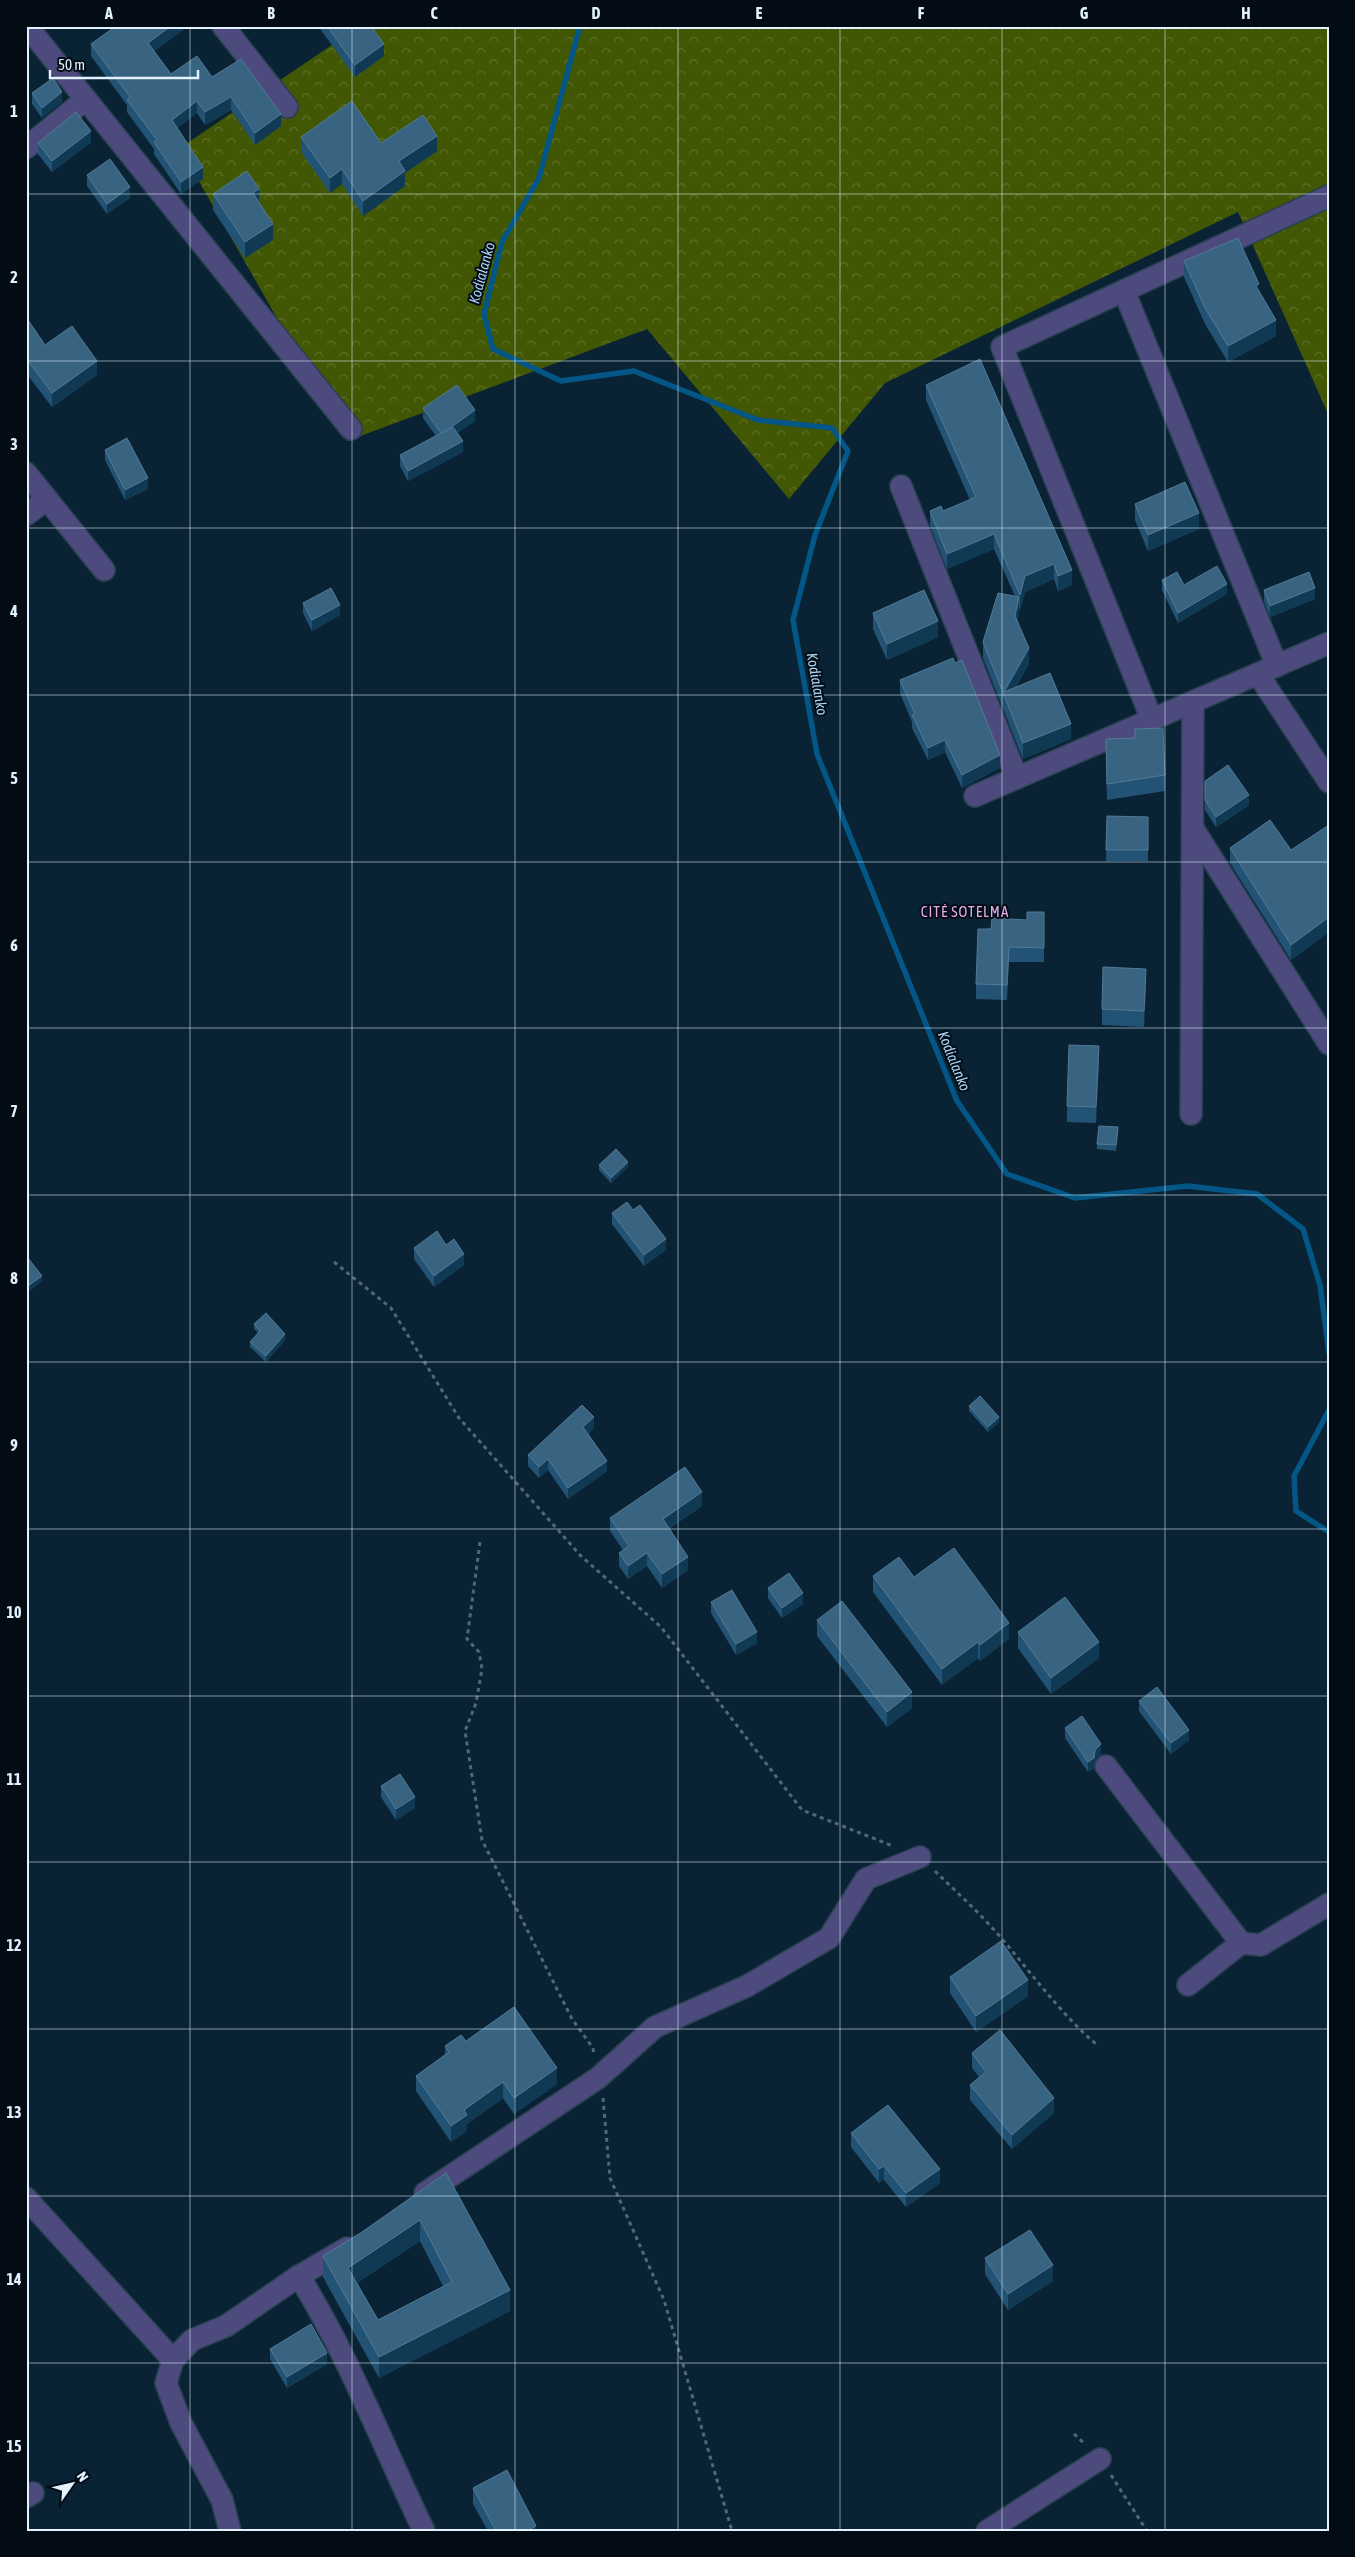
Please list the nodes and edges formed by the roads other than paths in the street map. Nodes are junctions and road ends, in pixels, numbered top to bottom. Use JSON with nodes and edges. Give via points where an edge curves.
{"nodes":[{"id":1,"x":223,"y":26,"type":"edge"},
{"id":2,"x":29,"y":32,"type":"edge"},
{"id":3,"x":86,"y":98,"type":"junction"},
{"id":4,"x":287,"y":107,"type":"dead end"},
{"id":5,"x":26,"y":148,"type":"edge"},
{"id":6,"x":1329,"y":196,"type":"edge"},
{"id":7,"x":1124,"y":291,"type":"junction"},
{"id":8,"x":352,"y":429,"type":"dead end"},
{"id":9,"x":26,"y":473,"type":"edge"},
{"id":10,"x":901,"y":486,"type":"dead end"},
{"id":11,"x":47,"y":499,"type":"junction"},
{"id":12,"x":26,"y":515,"type":"edge"},
{"id":13,"x":104,"y":570,"type":"dead end"},
{"id":14,"x":1329,"y":643,"type":"edge"},
{"id":15,"x":1277,"y":666,"type":"junction"},
{"id":16,"x":1258,"y":674,"type":"junction"},
{"id":17,"x":1193,"y":702,"type":"junction"},
{"id":18,"x":1152,"y":720,"type":"junction"},
{"id":19,"x":1018,"y":778,"type":"junction"},
{"id":20,"x":1329,"y":782,"type":"edge"},
{"id":21,"x":975,"y":796,"type":"dead end"},
{"id":22,"x":1194,"y":830,"type":"junction"},
{"id":23,"x":1329,"y":1044,"type":"edge"},
{"id":24,"x":1191,"y":1114,"type":"dead end"},
{"id":25,"x":1106,"y":1766,"type":"dead end"},
{"id":26,"x":920,"y":1857,"type":"road end"},
{"id":27,"x":1329,"y":1904,"type":"edge"},
{"id":28,"x":1241,"y":1943,"type":"junction"},
{"id":29,"x":1188,"y":1985,"type":"dead end"},
{"id":30,"x":26,"y":2198,"type":"edge"},
{"id":31,"x":406,"y":2206,"type":"edge"},
{"id":32,"x":362,"y":2238,"type":"edge"},
{"id":33,"x":299,"y":2276,"type":"junction"},
{"id":34,"x":173,"y":2360,"type":"junction"},
{"id":35,"x":1100,"y":2459,"type":"road end"},
{"id":36,"x":230,"y":2531,"type":"edge"},
{"id":37,"x":424,"y":2531,"type":"edge"},
{"id":38,"x":986,"y":2531,"type":"edge"}],
"edges":[{"from":1,"to":4,"type":"street"},
{"from":2,"to":3,"type":"street"},
{"from":3,"to":5,"type":"street"},
{"from":3,"to":8,"type":"street"},
{"from":6,"to":7,"type":"street"},
{"from":7,"to":15,"type":"street"},
{"from":7,"to":18,"type":"street","via":[[1002,347]]},
{"from":9,"to":11,"type":"street"},
{"from":10,"to":19,"type":"street"},
{"from":11,"to":12,"type":"street"},
{"from":11,"to":13,"type":"street"},
{"from":14,"to":15,"type":"street"},
{"from":15,"to":16,"type":"street"},
{"from":16,"to":17,"type":"street"},
{"from":16,"to":20,"type":"street"},
{"from":17,"to":18,"type":"street"},
{"from":17,"to":22,"type":"street"},
{"from":18,"to":19,"type":"street"},
{"from":19,"to":21,"type":"street"},
{"from":22,"to":23,"type":"street"},
{"from":22,"to":24,"type":"street"},
{"from":25,"to":28,"type":"street"},
{"from":26,"to":31,"type":"street","via":[[866,1879],[829,1938],[747,1986],[655,2027],[598,2078]]},
{"from":27,"to":28,"type":"street","via":[[1261,1945]]},
{"from":28,"to":29,"type":"street"},
{"from":30,"to":34,"type":"street"},
{"from":32,"to":33,"type":"street"},
{"from":33,"to":34,"type":"street","via":[[226,2326],[192,2340]]},
{"from":33,"to":37,"type":"street","via":[[319,2307],[359,2387],[388,2458]]},
{"from":34,"to":36,"type":"street","via":[[166,2383],[181,2423],[222,2500]]},
{"from":35,"to":38,"type":"street"}]}
